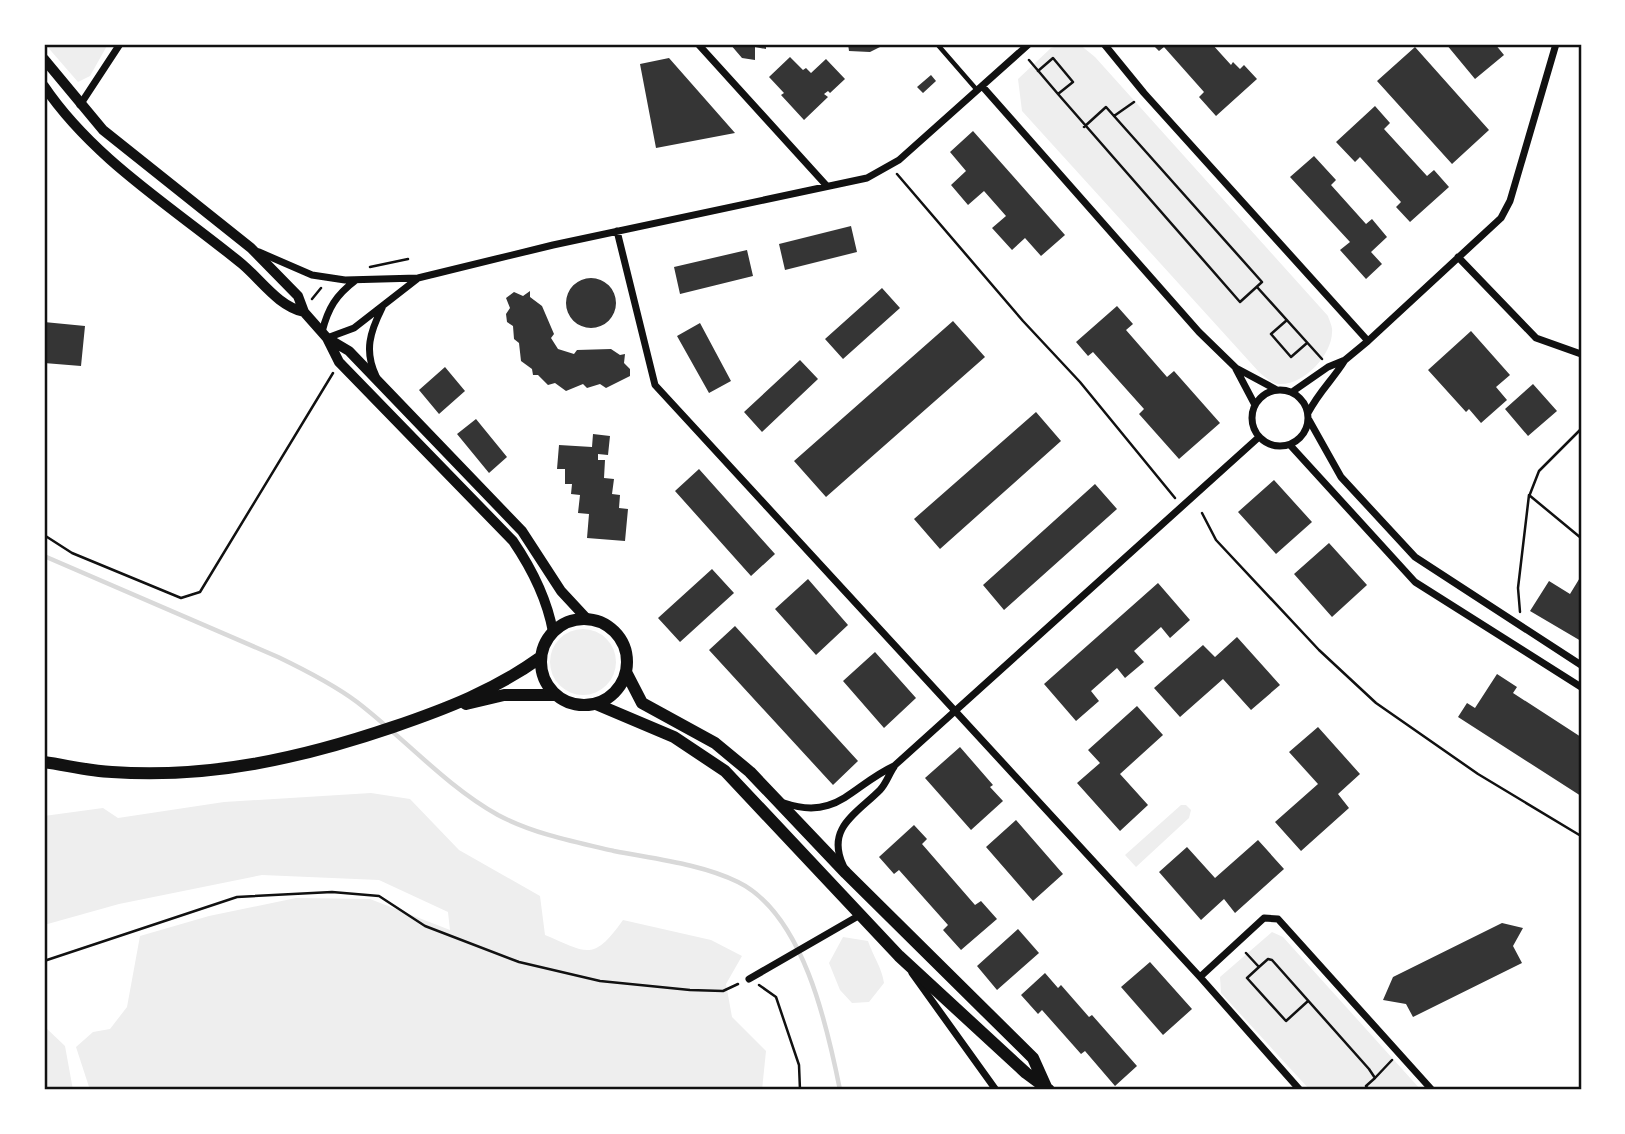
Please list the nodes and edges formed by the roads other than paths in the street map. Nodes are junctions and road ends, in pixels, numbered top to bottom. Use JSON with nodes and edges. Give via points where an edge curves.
{"nodes":[{"id":1,"x":120,"y":44,"type":"edge"},
{"id":2,"x":698,"y":44,"type":"edge"},
{"id":3,"x":937,"y":44,"type":"edge"},
{"id":4,"x":1029,"y":44,"type":"edge"},
{"id":5,"x":1104,"y":44,"type":"edge"},
{"id":6,"x":1556,"y":44,"type":"edge"},
{"id":7,"x":44,"y":59,"type":"edge"},
{"id":8,"x":44,"y":86,"type":"edge"},
{"id":9,"x":979,"y":88,"type":"junction"},
{"id":10,"x":80,"y":104,"type":"junction"},
{"id":11,"x":826,"y":185,"type":"junction"},
{"id":12,"x":617,"y":231,"type":"junction"},
{"id":13,"x":251,"y":248,"type":"junction"},
{"id":14,"x":1458,"y":257,"type":"junction"},
{"id":15,"x":418,"y":278,"type":"junction"},
{"id":16,"x":356,"y":279,"type":"junction"},
{"id":17,"x":383,"y":307,"type":"junction"},
{"id":18,"x":304,"y":312,"type":"junction"},
{"id":19,"x":324,"y":335,"type":"junction"},
{"id":20,"x":1368,"y":341,"type":"junction"},
{"id":21,"x":1581,"y":354,"type":"edge"},
{"id":22,"x":1345,"y":360,"type":"junction"},
{"id":23,"x":1236,"y":368,"type":"junction"},
{"id":24,"x":381,"y":386,"type":"junction"},
{"id":25,"x":1277,"y":390,"type":"junction"},
{"id":26,"x":1292,"y":392,"type":"junction"},
{"id":27,"x":1255,"y":405,"type":"junction"},
{"id":28,"x":1308,"y":417,"type":"junction"},
{"id":29,"x":1259,"y":437,"type":"junction"},
{"id":30,"x":1290,"y":445,"type":"junction"},
{"id":31,"x":587,"y":619,"type":"junction"},
{"id":32,"x":553,"y":632,"type":"junction"},
{"id":33,"x":541,"y":657,"type":"junction"},
{"id":34,"x":1581,"y":665,"type":"edge"},
{"id":35,"x":626,"y":671,"type":"junction"},
{"id":36,"x":1581,"y":687,"type":"edge"},
{"id":37,"x":555,"y":695,"type":"junction"},
{"id":38,"x":458,"y":704,"type":"junction"},
{"id":39,"x":596,"y":704,"type":"junction"},
{"id":40,"x":954,"y":712,"type":"junction"},
{"id":41,"x":44,"y":762,"type":"edge"},
{"id":42,"x":894,"y":766,"type":"junction"},
{"id":43,"x":777,"y":801,"type":"junction"},
{"id":44,"x":846,"y":873,"type":"junction"},
{"id":45,"x":860,"y":915,"type":"junction"},
{"id":46,"x":899,"y":956,"type":"junction"},
{"id":47,"x":1200,"y":977,"type":"junction"},
{"id":48,"x":749,"y":979,"type":"road end"},
{"id":49,"x":1048,"y":1089,"type":"edge"},
{"id":50,"x":996,"y":1090,"type":"edge"},
{"id":51,"x":1300,"y":1090,"type":"edge"},
{"id":52,"x":1432,"y":1090,"type":"edge"}],
"edges":[{"from":1,"to":10,"type":"street"},
{"from":2,"to":11,"type":"street"},
{"from":3,"to":9,"type":"lane"},
{"from":4,"to":9,"type":"street"},
{"from":5,"to":20,"type":"street"},
{"from":6,"to":14,"type":"street","via":[[1510,201],[1492,229]]},
{"from":7,"to":10,"type":"street"},
{"from":8,"to":18,"type":"street","via":[[93,145],[244,266],[289,309]]},
{"from":9,"to":11,"type":"street","via":[[891,166],[867,178]]},
{"from":9,"to":23,"type":"street"},
{"from":10,"to":13,"type":"street","via":[[134,155]]},
{"from":11,"to":12,"type":"street"},
{"from":12,"to":15,"type":"street"},
{"from":12,"to":40,"type":"street","via":[[655,385]]},
{"from":13,"to":16,"type":"street","via":[[312,275]]},
{"from":13,"to":18,"type":"street","via":[[298,296]]},
{"from":14,"to":20,"type":"street"},
{"from":14,"to":21,"type":"street","via":[[1536,338]]},
{"from":15,"to":16,"type":"street"},
{"from":15,"to":17,"type":"street"},
{"from":16,"to":19,"type":"street","via":[[328,310]]},
{"from":17,"to":19,"type":"street","via":[[354,328]]},
{"from":17,"to":24,"type":"street","via":[[369,342],[370,364]]},
{"from":18,"to":19,"type":"street"},
{"from":19,"to":24,"type":"street","via":[[349,351]]},
{"from":19,"to":32,"type":"street","via":[[339,362],[513,541],[545,599]]},
{"from":20,"to":22,"type":"street"},
{"from":22,"to":26,"type":"street"},
{"from":22,"to":28,"type":"street","via":[[1320,389]]},
{"from":23,"to":25,"type":"street"},
{"from":23,"to":27,"type":"street"},
{"from":24,"to":31,"type":"street","via":[[522,531],[561,591]]},
{"from":25,"to":26,"type":"street"},
{"from":25,"to":27,"type":"street"},
{"from":26,"to":28,"type":"street","via":[[1300,397]]},
{"from":27,"to":29,"type":"street","via":[[1252,422]]},
{"from":28,"to":30,"type":"street","via":[[1303,436]]},
{"from":28,"to":34,"type":"street","via":[[1341,477],[1415,557]]},
{"from":29,"to":30,"type":"street","via":[[1273,446]]},
{"from":29,"to":40,"type":"street"},
{"from":30,"to":36,"type":"street","via":[[1415,582]]},
{"from":31,"to":32,"type":"main road","via":[[568,621]]},
{"from":31,"to":35,"type":"main road","via":[[602,623],[620,638]]},
{"from":32,"to":33,"type":"main road"},
{"from":33,"to":37,"type":"main road","via":[[545,682]]},
{"from":33,"to":38,"type":"main road","via":[[497,686]]},
{"from":35,"to":39,"type":"main road","via":[[615,692]]},
{"from":35,"to":43,"type":"main road","via":[[642,703],[715,743]]},
{"from":37,"to":38,"type":"main road","via":[[504,695]]},
{"from":37,"to":39,"type":"main road","via":[[574,705]]},
{"from":38,"to":41,"type":"main road","via":[[283,760],[210,771],[112,772]]},
{"from":39,"to":45,"type":"main road","via":[[674,737],[725,771]]},
{"from":40,"to":42,"type":"street"},
{"from":40,"to":47,"type":"street"},
{"from":42,"to":43,"type":"street","via":[[832,806],[810,810]]},
{"from":42,"to":44,"type":"street","via":[[882,788],[837,835],[838,855]]},
{"from":43,"to":44,"type":"main road"},
{"from":44,"to":49,"type":"main road","via":[[1033,1058]]},
{"from":45,"to":46,"type":"main road"},
{"from":45,"to":48,"type":"street"},
{"from":46,"to":49,"type":"main road"},
{"from":46,"to":50,"type":"street"},
{"from":47,"to":51,"type":"street"},
{"from":47,"to":52,"type":"street","via":[[1264,918],[1278,919]]}]}
